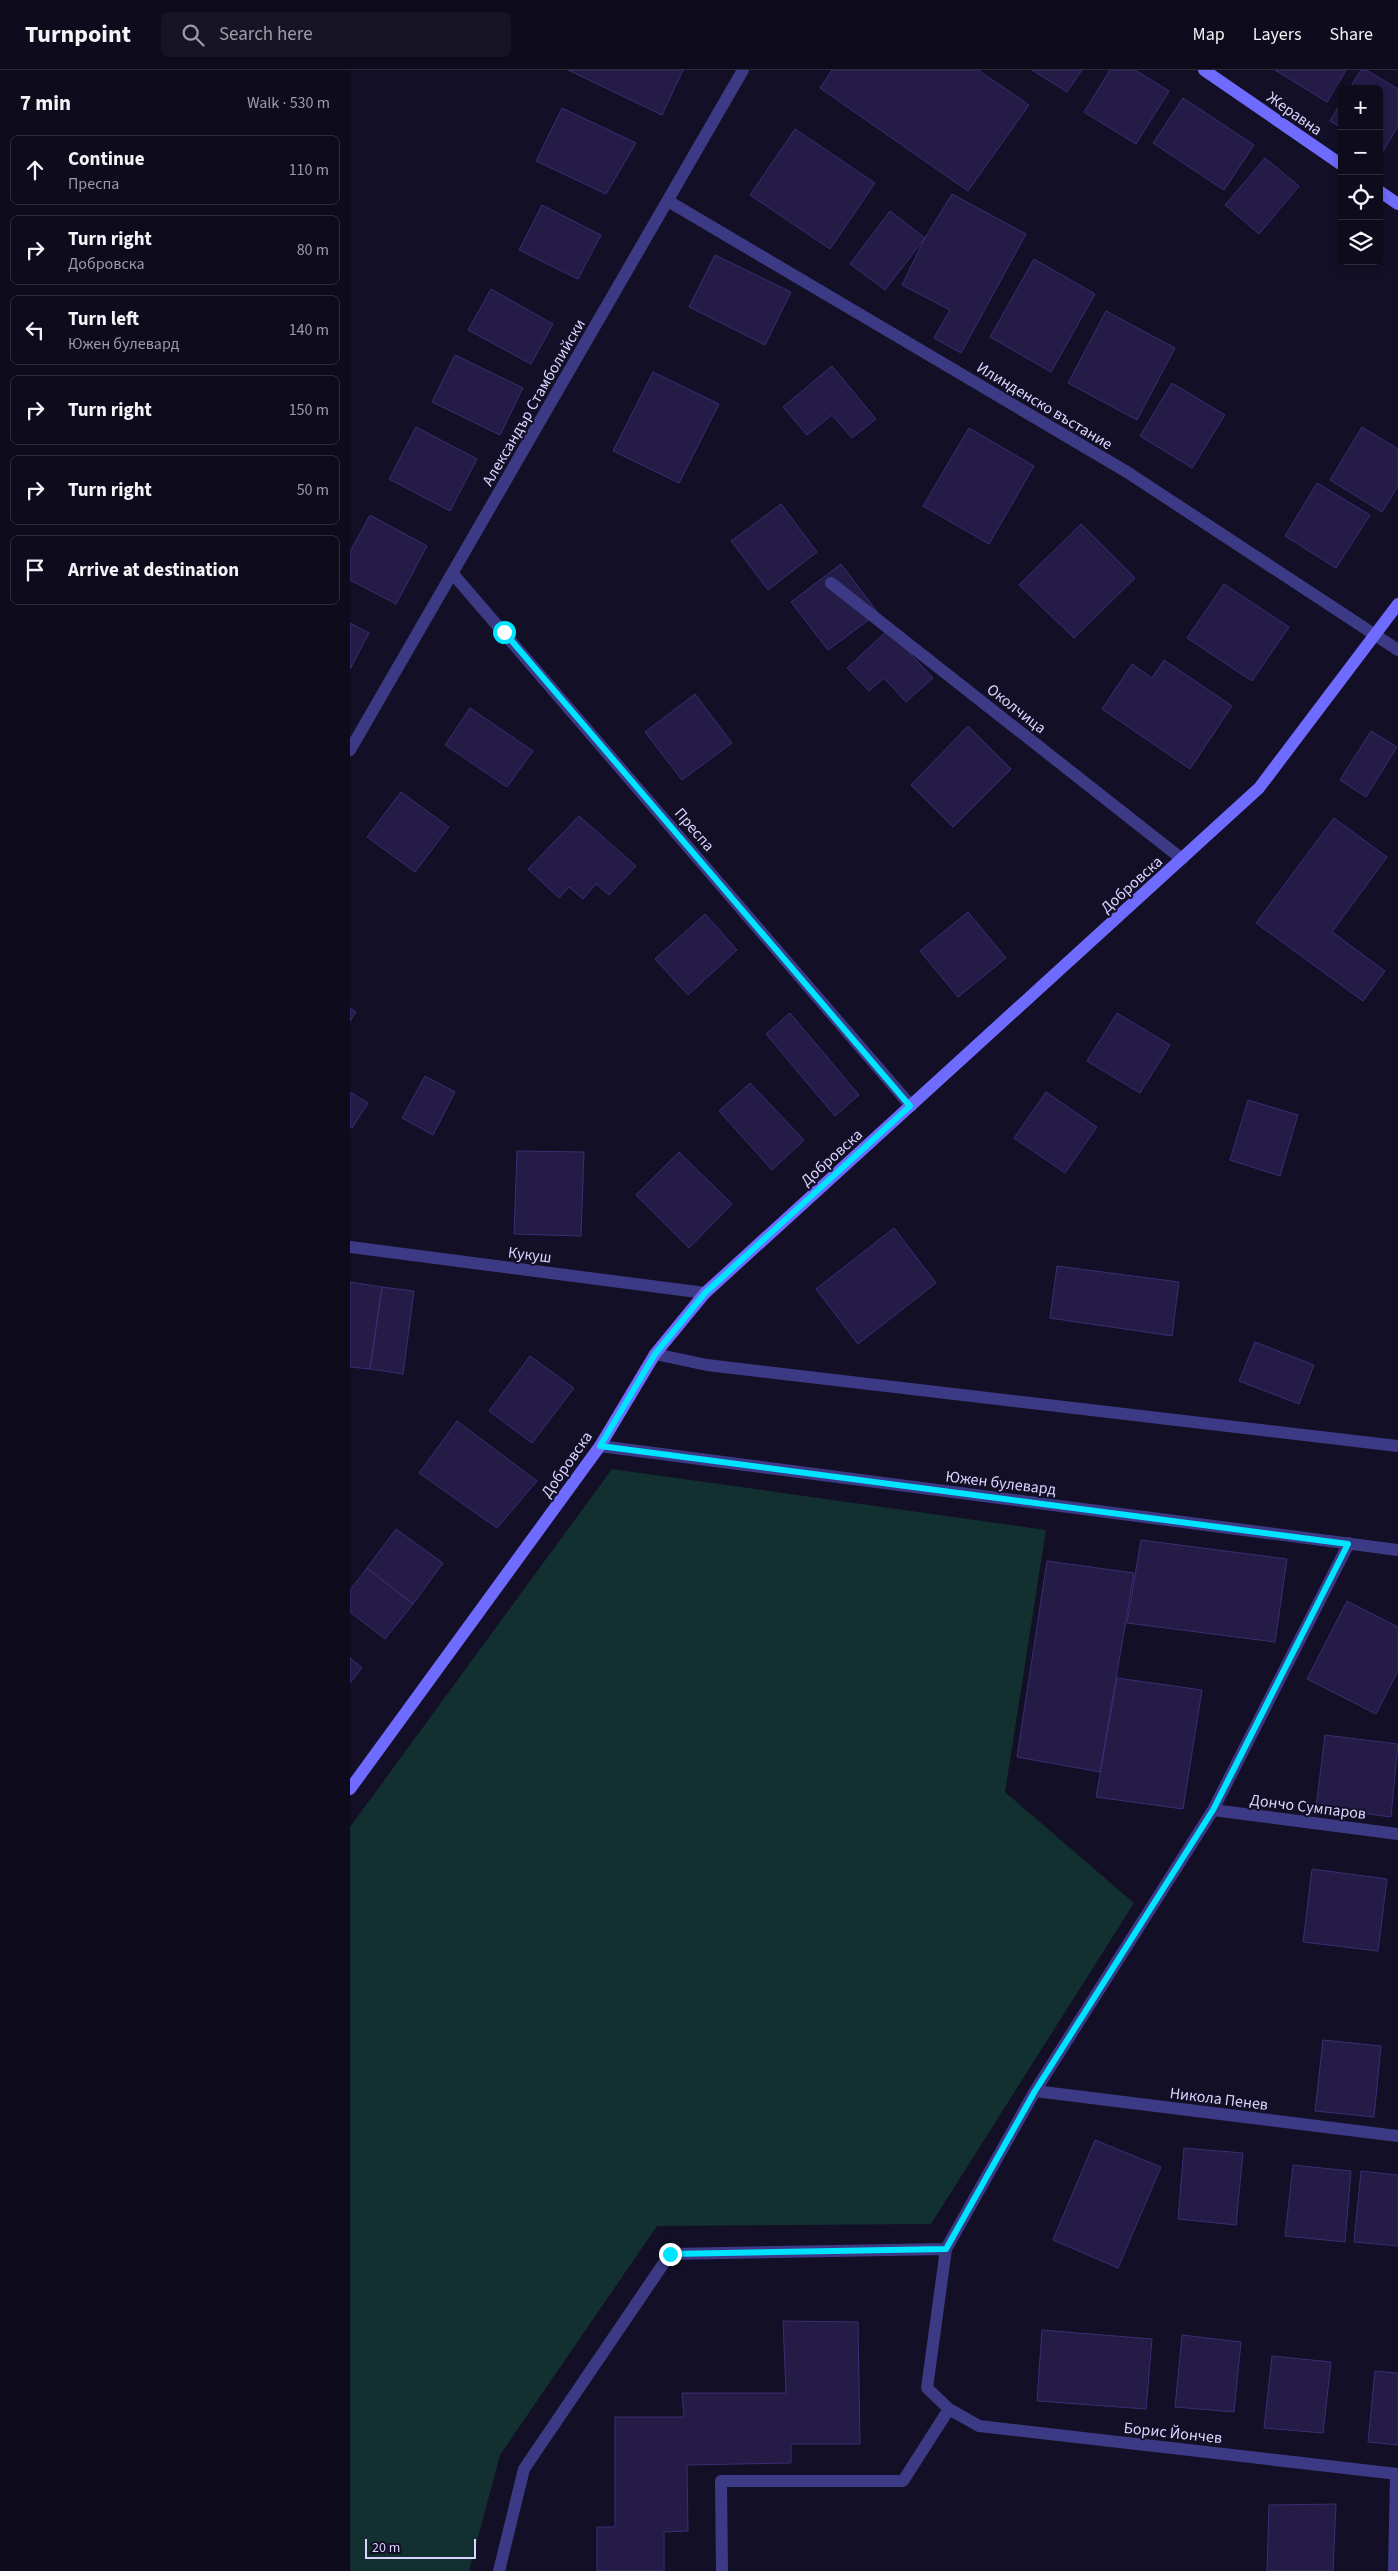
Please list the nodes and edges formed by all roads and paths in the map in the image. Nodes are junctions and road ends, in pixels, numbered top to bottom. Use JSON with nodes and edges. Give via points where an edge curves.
{"nodes":[{"id":1,"x":743,"y":70,"type":"edge"},
{"id":2,"x":1204,"y":70,"type":"edge"},
{"id":3,"x":1338,"y":162,"type":"edge"},
{"id":4,"x":1383,"y":194,"type":"edge"},
{"id":5,"x":668,"y":201,"type":"junction"},
{"id":6,"x":1398,"y":204,"type":"edge"},
{"id":7,"x":453,"y":574,"type":"junction"},
{"id":8,"x":831,"y":583,"type":"dead end"},
{"id":9,"x":1398,"y":604,"type":"edge"},
{"id":10,"x":1374,"y":635,"type":"junction"},
{"id":11,"x":1398,"y":650,"type":"edge"},
{"id":12,"x":350,"y":750,"type":"edge"},
{"id":13,"x":1182,"y":859,"type":"junction"},
{"id":14,"x":910,"y":1106,"type":"junction"},
{"id":15,"x":350,"y":1247,"type":"edge"},
{"id":16,"x":705,"y":1293,"type":"junction"},
{"id":17,"x":655,"y":1354,"type":"junction"},
{"id":18,"x":600,"y":1446,"type":"junction"},
{"id":19,"x":1398,"y":1446,"type":"edge"},
{"id":20,"x":1348,"y":1544,"type":"junction"},
{"id":21,"x":1398,"y":1550,"type":"edge"},
{"id":22,"x":350,"y":1789,"type":"edge"},
{"id":23,"x":1213,"y":1810,"type":"junction"},
{"id":24,"x":1398,"y":1834,"type":"edge"},
{"id":25,"x":1035,"y":2091,"type":"junction"},
{"id":26,"x":1398,"y":2136,"type":"edge"},
{"id":27,"x":946,"y":2249,"type":"junction"},
{"id":28,"x":948,"y":2409,"type":"junction"},
{"id":29,"x":1397,"y":2474,"type":"edge"},
{"id":30,"x":499,"y":2571,"type":"edge"},
{"id":31,"x":722,"y":2571,"type":"edge"},
{"id":32,"x":1394,"y":2571,"type":"edge"}],
"edges":[{"from":1,"to":5,"type":"street","name":"Александър Стамболийски"},
{"from":2,"to":3,"type":"street","name":"Жеравна"},
{"from":4,"to":6,"type":"street"},
{"from":5,"to":7,"type":"street","name":"Александър Стамболийски"},
{"from":5,"to":10,"type":"street","name":"Илинденско въстание","via":[[1127,472]]},
{"from":7,"to":12,"type":"street","name":"Александър Стамболийски"},
{"from":7,"to":14,"type":"street","name":"Преспа"},
{"from":8,"to":13,"type":"street","name":"Околчица"},
{"from":9,"to":10,"type":"street","name":"Добровска"},
{"from":10,"to":11,"type":"street","name":"Илинденско въстание"},
{"from":10,"to":13,"type":"street","name":"Добровска","via":[[1260,788]]},
{"from":13,"to":14,"type":"street","name":"Добровска"},
{"from":14,"to":16,"type":"street","name":"Добровска"},
{"from":15,"to":16,"type":"street","name":"Кукуш"},
{"from":16,"to":17,"type":"street","name":"Добровска"},
{"from":17,"to":18,"type":"street","name":"Добровска"},
{"from":17,"to":19,"type":"street","via":[[717,1366]]},
{"from":18,"to":20,"type":"street","name":"Южен булевард"},
{"from":18,"to":22,"type":"street","name":"Добровска"},
{"from":20,"to":21,"type":"street","name":"Южен булевард"},
{"from":20,"to":23,"type":"street"},
{"from":23,"to":24,"type":"street","name":"Дончо Сумпаров"},
{"from":23,"to":25,"type":"street"},
{"from":25,"to":26,"type":"street","name":"Никола Пенев"},
{"from":25,"to":27,"type":"street"},
{"from":27,"to":28,"type":"street","name":"Борис Йончев","via":[[927,2388]]},
{"from":27,"to":30,"type":"street","via":[[670,2254],[524,2470]]},
{"from":28,"to":29,"type":"street","name":"Борис Йончев","via":[[978,2426]]},
{"from":28,"to":31,"type":"street","via":[[903,2481],[721,2481]]},
{"from":29,"to":32,"type":"street"}]}
